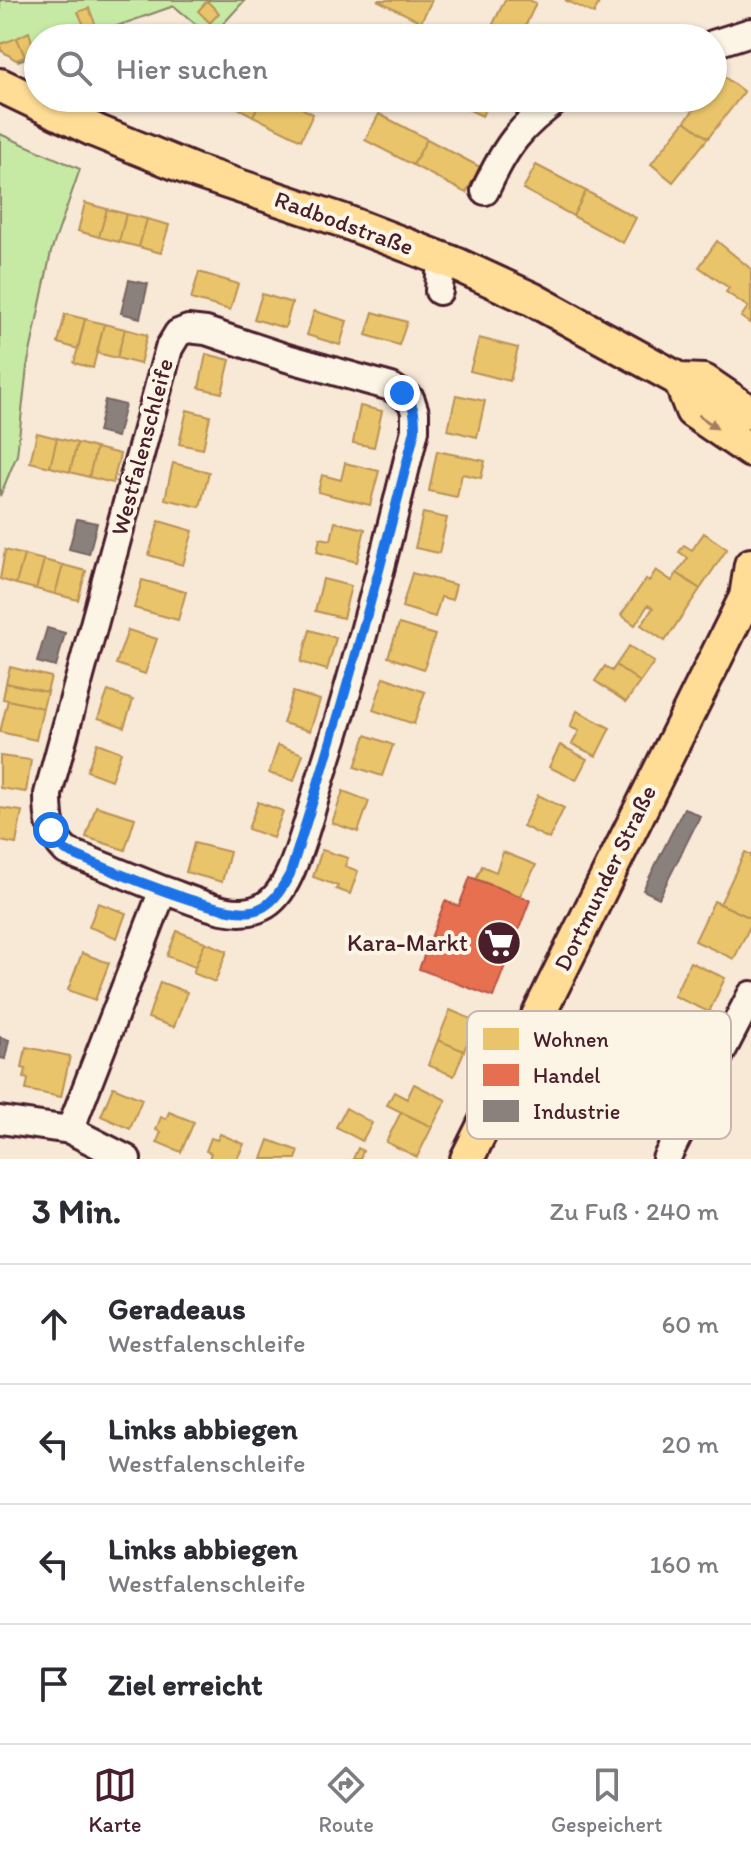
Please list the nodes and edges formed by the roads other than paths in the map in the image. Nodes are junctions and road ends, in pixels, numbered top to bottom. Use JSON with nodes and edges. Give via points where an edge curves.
{"nodes":[{"id":1,"x":751,"y":32,"type":"edge"},
{"id":2,"x":727,"y":40,"type":"edge"},
{"id":3,"x":0,"y":85,"type":"edge"},
{"id":4,"x":24,"y":96,"type":"edge"},
{"id":5,"x":56,"y":112,"type":"edge"},
{"id":6,"x":540,"y":112,"type":"edge"},
{"id":7,"x":485,"y":191,"type":"dead end"},
{"id":8,"x":441,"y":258,"type":"junction"},
{"id":9,"x":439,"y":291,"type":"dead end"},
{"id":10,"x":680,"y":380,"type":"junction"},
{"id":11,"x":751,"y":413,"type":"edge"},
{"id":12,"x":751,"y":451,"type":"edge"},
{"id":13,"x":751,"y":565,"type":"edge"},
{"id":14,"x":743,"y":614,"type":"edge"},
{"id":15,"x":163,"y":890,"type":"junction"},
{"id":16,"x":751,"y":995,"type":"edge"},
{"id":17,"x":540,"y":1011,"type":"edge"},
{"id":18,"x":731,"y":1034,"type":"edge"},
{"id":19,"x":0,"y":1120,"type":"edge"},
{"id":20,"x":70,"y":1130,"type":"junction"},
{"id":21,"x":477,"y":1139,"type":"edge"},
{"id":22,"x":676,"y":1139,"type":"edge"},
{"id":23,"x":127,"y":1159,"type":"edge"},
{"id":24,"x":467,"y":1159,"type":"edge"},
{"id":25,"x":666,"y":1159,"type":"edge"}],
"edges":[{"from":1,"to":2,"type":"street"},
{"from":3,"to":4,"type":"main road","name":"Radbodstraße"},
{"from":5,"to":8,"type":"main road","name":"Radbodstraße","via":[[197,172]]},
{"from":6,"to":7,"type":"street","via":[[501,157]]},
{"from":8,"to":9,"type":"street"},
{"from":8,"to":10,"type":"main road","name":"Radbodstraße","via":[[532,299]]},
{"from":10,"to":11,"type":"main road","name":"Radbodstraße","via":[[704,381]]},
{"from":10,"to":12,"type":"main road","one_way":true,"via":[[692,411]]},
{"from":13,"to":14,"type":"main road","name":"Dortmunder Straße"},
{"from":14,"to":17,"type":"main road","name":"Dortmunder Straße"},
{"from":15,"to":15,"type":"street","name":"Westfalenschleife","via":[[250,912],[273,899],[290,874],[377,585],[415,430],[411,400],[391,387],[188,329],[178,333],[169,348],[48,794],[51,830],[66,851]]},
{"from":15,"to":20,"type":"street"},
{"from":16,"to":18,"type":"street"},
{"from":19,"to":20,"type":"street"},
{"from":20,"to":23,"type":"street"},
{"from":21,"to":24,"type":"main road","name":"Dortmunder Straße"},
{"from":22,"to":25,"type":"street"}]}
